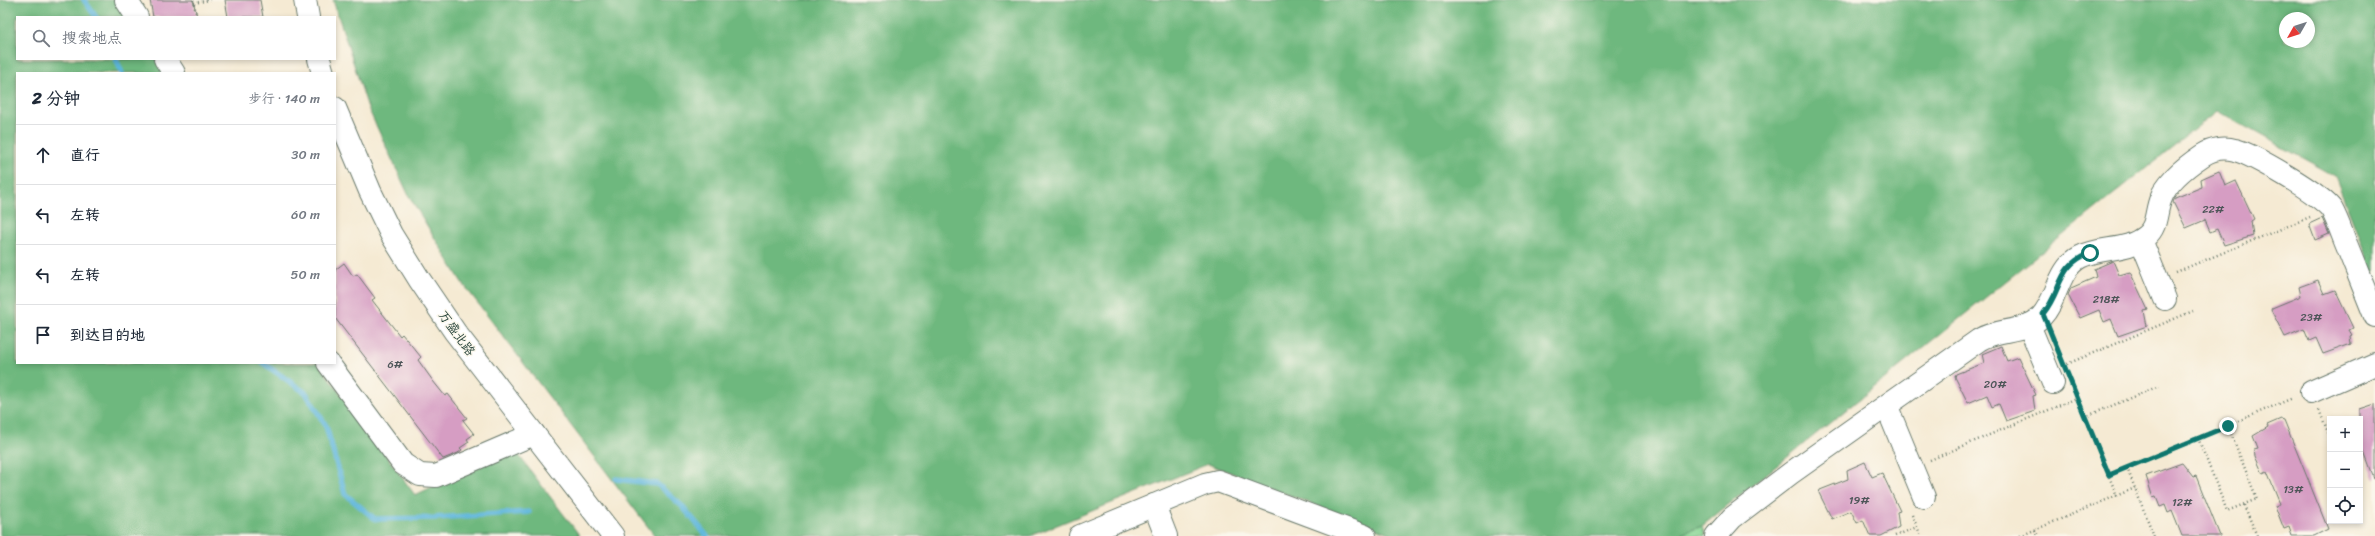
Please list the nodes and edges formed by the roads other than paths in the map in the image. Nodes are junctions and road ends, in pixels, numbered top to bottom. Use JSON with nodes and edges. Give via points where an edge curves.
{"nodes":[{"id":1,"x":126,"y":0,"type":"edge"},
{"id":2,"x":304,"y":0,"type":"edge"},
{"id":3,"x":136,"y":16,"type":"edge"},
{"id":4,"x":308,"y":16,"type":"edge"},
{"id":5,"x":166,"y":60,"type":"edge"},
{"id":6,"x":319,"y":60,"type":"edge"},
{"id":7,"x":173,"y":72,"type":"edge"},
{"id":8,"x":323,"y":72,"type":"edge"},
{"id":9,"x":336,"y":110,"type":"edge"},
{"id":10,"x":2141,"y":240,"type":"junction"},
{"id":11,"x":2161,"y":290,"type":"road end"},
{"id":12,"x":2375,"y":316,"type":"edge"},
{"id":13,"x":2029,"y":325,"type":"junction"},
{"id":14,"x":329,"y":364,"type":"edge"},
{"id":15,"x":2375,"y":364,"type":"edge"},
{"id":16,"x":2063,"y":378,"type":"road end"},
{"id":17,"x":2311,"y":392,"type":"road end"},
{"id":18,"x":1887,"y":407,"type":"junction"},
{"id":19,"x":534,"y":434,"type":"junction"},
{"id":20,"x":1924,"y":497,"type":"dead end"},
{"id":21,"x":1154,"y":505,"type":"junction"},
{"id":22,"x":1306,"y":514,"type":"junction"},
{"id":23,"x":613,"y":536,"type":"edge"},
{"id":24,"x":1080,"y":536,"type":"edge"},
{"id":25,"x":1166,"y":536,"type":"edge"},
{"id":26,"x":1315,"y":536,"type":"edge"},
{"id":27,"x":1365,"y":536,"type":"edge"},
{"id":28,"x":1716,"y":536,"type":"edge"}],
"edges":[{"from":1,"to":3,"type":"street"},
{"from":2,"to":4,"type":"street"},
{"from":5,"to":7,"type":"street"},
{"from":6,"to":8,"type":"street"},
{"from":9,"to":19,"type":"street","name":"万盛北路","via":[[370,191],[395,240],[455,332]]},
{"from":10,"to":11,"type":"street"},
{"from":10,"to":12,"type":"street","via":[[2156,221],[2161,198],[2168,186],[2201,157],[2219,149],[2231,149],[2243,153],[2316,194],[2331,208]]},
{"from":10,"to":13,"type":"street","via":[[2125,247],[2090,253],[2074,261],[2064,272],[2046,310]]},
{"from":13,"to":16,"type":"street"},
{"from":13,"to":18,"type":"street","via":[[1986,336]]},
{"from":14,"to":19,"type":"street","via":[[403,464],[410,471],[420,475],[442,474]]},
{"from":15,"to":17,"type":"street"},
{"from":18,"to":20,"type":"street"},
{"from":18,"to":28,"type":"street","via":[[1791,473],[1732,518]]},
{"from":19,"to":23,"type":"street","name":"万盛北路"},
{"from":21,"to":22,"type":"street","via":[[1218,481]]},
{"from":21,"to":24,"type":"street"},
{"from":21,"to":25,"type":"street"},
{"from":22,"to":26,"type":"street"},
{"from":22,"to":27,"type":"street"}]}
